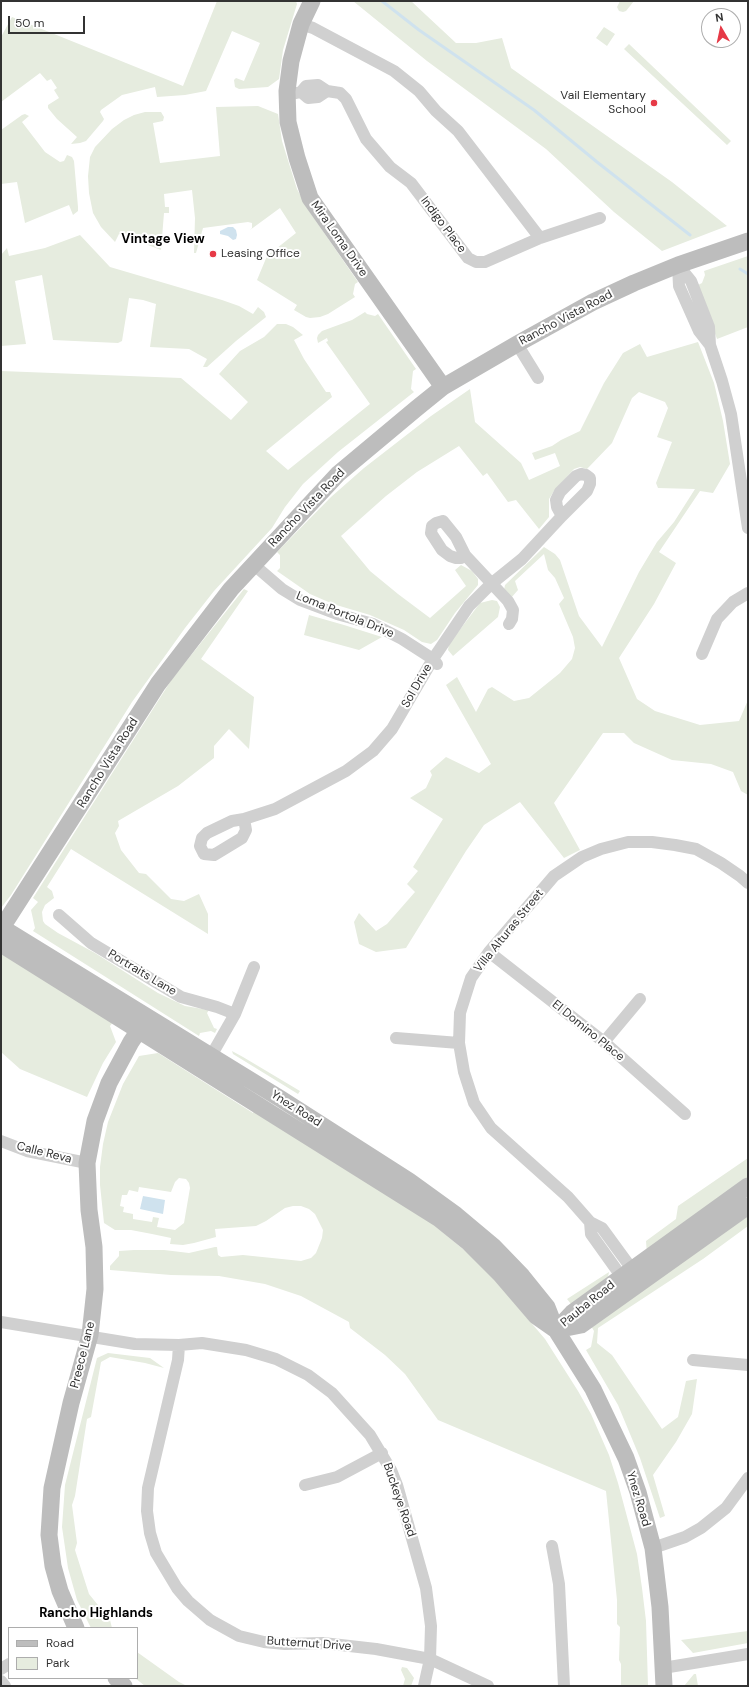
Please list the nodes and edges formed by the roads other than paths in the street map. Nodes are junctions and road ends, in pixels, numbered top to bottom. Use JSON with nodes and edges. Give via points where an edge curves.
{"nodes":[{"id":1,"x":312,"y":1,"type":"edge"},
{"id":2,"x":301,"y":24,"type":"junction"},
{"id":3,"x":294,"y":94,"type":"junction"},
{"id":4,"x":600,"y":218,"type":"dead end"},
{"id":5,"x":540,"y":238,"type":"junction"},
{"id":6,"x":748,"y":241,"type":"edge"},
{"id":7,"x":678,"y":265,"type":"junction"},
{"id":8,"x":517,"y":344,"type":"junction"},
{"id":9,"x":538,"y":378,"type":"dead end"},
{"id":10,"x":443,"y":387,"type":"junction"},
{"id":11,"x":562,"y":516,"type":"dead end"},
{"id":12,"x":748,"y":528,"type":"edge"},
{"id":13,"x":465,"y":555,"type":"dead end"},
{"id":14,"x":253,"y":564,"type":"junction"},
{"id":15,"x":491,"y":584,"type":"junction"},
{"id":16,"x":748,"y":594,"type":"edge"},
{"id":17,"x":509,"y":624,"type":"dead end"},
{"id":18,"x":702,"y":654,"type":"dead end"},
{"id":19,"x":435,"y":662,"type":"junction"},
{"id":20,"x":244,"y":819,"type":"dead end"},
{"id":21,"x":748,"y":883,"type":"edge"},
{"id":22,"x":59,"y":915,"type":"dead end"},
{"id":23,"x":1,"y":932,"type":"edge"},
{"id":24,"x":489,"y":952,"type":"junction"},
{"id":25,"x":254,"y":967,"type":"dead end"},
{"id":26,"x":640,"y":999,"type":"dead end"},
{"id":27,"x":235,"y":1014,"type":"junction"},
{"id":28,"x":143,"y":1023,"type":"junction"},
{"id":29,"x":396,"y":1038,"type":"dead end"},
{"id":30,"x":604,"y":1042,"type":"junction"},
{"id":31,"x":459,"y":1043,"type":"junction"},
{"id":32,"x":211,"y":1056,"type":"junction"},
{"id":33,"x":685,"y":1114,"type":"dead end"},
{"id":34,"x":1,"y":1141,"type":"edge"},
{"id":35,"x":87,"y":1163,"type":"junction"},
{"id":36,"x":748,"y":1186,"type":"edge"},
{"id":37,"x":748,"y":1206,"type":"edge"},
{"id":38,"x":632,"y":1279,"type":"junction"},
{"id":39,"x":1,"y":1322,"type":"edge"},
{"id":40,"x":556,"y":1330,"type":"junction"},
{"id":41,"x":90,"y":1336,"type":"junction"},
{"id":42,"x":179,"y":1345,"type":"junction"},
{"id":43,"x":692,"y":1360,"type":"dead end"},
{"id":44,"x":748,"y":1365,"type":"edge"},
{"id":45,"x":382,"y":1453,"type":"junction"},
{"id":46,"x":748,"y":1478,"type":"edge"},
{"id":47,"x":305,"y":1484,"type":"dead end"},
{"id":48,"x":552,"y":1546,"type":"dead end"},
{"id":49,"x":653,"y":1548,"type":"junction"},
{"id":50,"x":76,"y":1627,"type":"edge"},
{"id":51,"x":748,"y":1654,"type":"edge"},
{"id":52,"x":430,"y":1659,"type":"junction"},
{"id":53,"x":663,"y":1668,"type":"junction"},
{"id":54,"x":1,"y":1681,"type":"edge"},
{"id":55,"x":5,"y":1686,"type":"edge"},
{"id":56,"x":424,"y":1686,"type":"edge"},
{"id":57,"x":488,"y":1686,"type":"edge"},
{"id":58,"x":564,"y":1686,"type":"edge"},
{"id":59,"x":664,"y":1686,"type":"edge"}],
"edges":[{"from":1,"to":2,"type":"main road","name":"Mira Loma Drive"},
{"from":2,"to":3,"type":"main road","name":"Mira Loma Drive","via":[[291,61]]},
{"from":2,"to":5,"type":"street","via":[[394,71],[415,87],[458,131]]},
{"from":3,"to":5,"type":"street","name":"Indigo Place","via":[[308,98],[318,97],[327,90],[346,99],[366,139],[390,167],[411,183],[468,258],[476,262],[485,262]]},
{"from":3,"to":10,"type":"main road","name":"Mira Loma Drive","via":[[288,122],[310,198]]},
{"from":4,"to":5,"type":"street","name":"Indigo Place"},
{"from":6,"to":7,"type":"main road","name":"Rancho Vista Road"},
{"from":7,"to":8,"type":"main road","name":"Rancho Vista Road","via":[[593,302]]},
{"from":7,"to":12,"type":"street","via":[[679,286],[698,331],[710,345],[731,414]]},
{"from":8,"to":9,"type":"street"},
{"from":8,"to":10,"type":"main road","name":"Rancho Vista Road"},
{"from":10,"to":14,"type":"main road","name":"Rancho Vista Road","via":[[338,474]]},
{"from":11,"to":15,"type":"street","name":"Sol Drive","via":[[522,559]]},
{"from":13,"to":15,"type":"street"},
{"from":14,"to":19,"type":"street","name":"Loma Portola Drive","via":[[282,589],[300,600],[373,624],[402,639]]},
{"from":14,"to":23,"type":"main road","name":"Rancho Vista Road","via":[[158,684]]},
{"from":15,"to":17,"type":"street","via":[[513,610]]},
{"from":15,"to":19,"type":"street","name":"Sol Drive","via":[[469,606]]},
{"from":16,"to":18,"type":"street","via":[[733,602],[718,619]]},
{"from":19,"to":20,"type":"street","name":"Sol Drive","via":[[392,729],[373,751],[340,774],[275,809]]},
{"from":21,"to":24,"type":"street","name":"Villa Alturas Street","via":[[696,849],[652,842],[628,842],[608,847],[582,857],[554,876]]},
{"from":22,"to":27,"type":"street","name":"Portraits Lane","via":[[91,943],[181,997]]},
{"from":23,"to":28,"type":"main road","name":"Ynez Road"},
{"from":24,"to":30,"type":"street","name":"El Domino Place"},
{"from":24,"to":31,"type":"street","name":"Villa Alturas Street","via":[[471,978],[460,1013]]},
{"from":25,"to":27,"type":"street"},
{"from":26,"to":30,"type":"street"},
{"from":27,"to":32,"type":"street"},
{"from":28,"to":32,"type":"main road","name":"Ynez Road"},
{"from":28,"to":35,"type":"main road","name":"Preece Lane","via":[[109,1083],[95,1121]]},
{"from":28,"to":40,"type":"main road","name":"Ynez Road","via":[[441,1220],[490,1264],[536,1316]]},
{"from":29,"to":31,"type":"street"},
{"from":30,"to":33,"type":"street","name":"El Domino Place"},
{"from":31,"to":38,"type":"street","name":"Villa Alturas Street","via":[[464,1072],[474,1103],[491,1128],[568,1197],[590,1222],[602,1228]]},
{"from":32,"to":40,"type":"main road","name":"Ynez Road","via":[[409,1181],[456,1215],[493,1246],[522,1276],[547,1307]]},
{"from":34,"to":35,"type":"street","name":"Calle Reva","via":[[27,1151]]},
{"from":35,"to":41,"type":"main road","name":"Preece Lane","via":[[95,1290]]},
{"from":36,"to":38,"type":"main road","name":"Pauba Road"},
{"from":37,"to":38,"type":"main road","name":"Pauba Road"},
{"from":38,"to":40,"type":"main road","name":"Pauba Road","via":[[580,1325]]},
{"from":39,"to":41,"type":"street","name":"Buckeye Road"},
{"from":40,"to":49,"type":"main road","name":"Ynez Road","via":[[593,1389],[626,1458]]},
{"from":41,"to":42,"type":"street","name":"Buckeye Road","via":[[135,1344]]},
{"from":41,"to":50,"type":"main road","name":"Preece Lane","via":[[71,1403],[52,1488],[49,1535],[58,1585]]},
{"from":42,"to":45,"type":"street","name":"Buckeye Road","via":[[202,1344],[246,1350],[276,1359],[308,1375],[332,1393],[352,1413]]},
{"from":42,"to":52,"type":"street","name":"Butternut Drive","via":[[178,1360],[148,1488],[147,1511],[156,1553],[176,1588],[210,1620],[239,1636],[285,1644],[323,1643],[376,1649]]},
{"from":43,"to":44,"type":"street"},
{"from":45,"to":47,"type":"street","via":[[337,1477]]},
{"from":45,"to":52,"type":"street","name":"Buckeye Road","via":[[397,1485],[426,1588],[431,1626]]},
{"from":46,"to":49,"type":"street","via":[[726,1508],[701,1528],[685,1537]]},
{"from":48,"to":58,"type":"street","via":[[559,1584]]},
{"from":49,"to":53,"type":"main road","name":"Ynez Road","via":[[660,1606]]},
{"from":51,"to":53,"type":"street"},
{"from":52,"to":56,"type":"street","name":"Buckeye Road"},
{"from":52,"to":57,"type":"street","name":"Butternut Drive"},
{"from":53,"to":59,"type":"main road","name":"Ynez Road"},
{"from":54,"to":55,"type":"street"}]}
